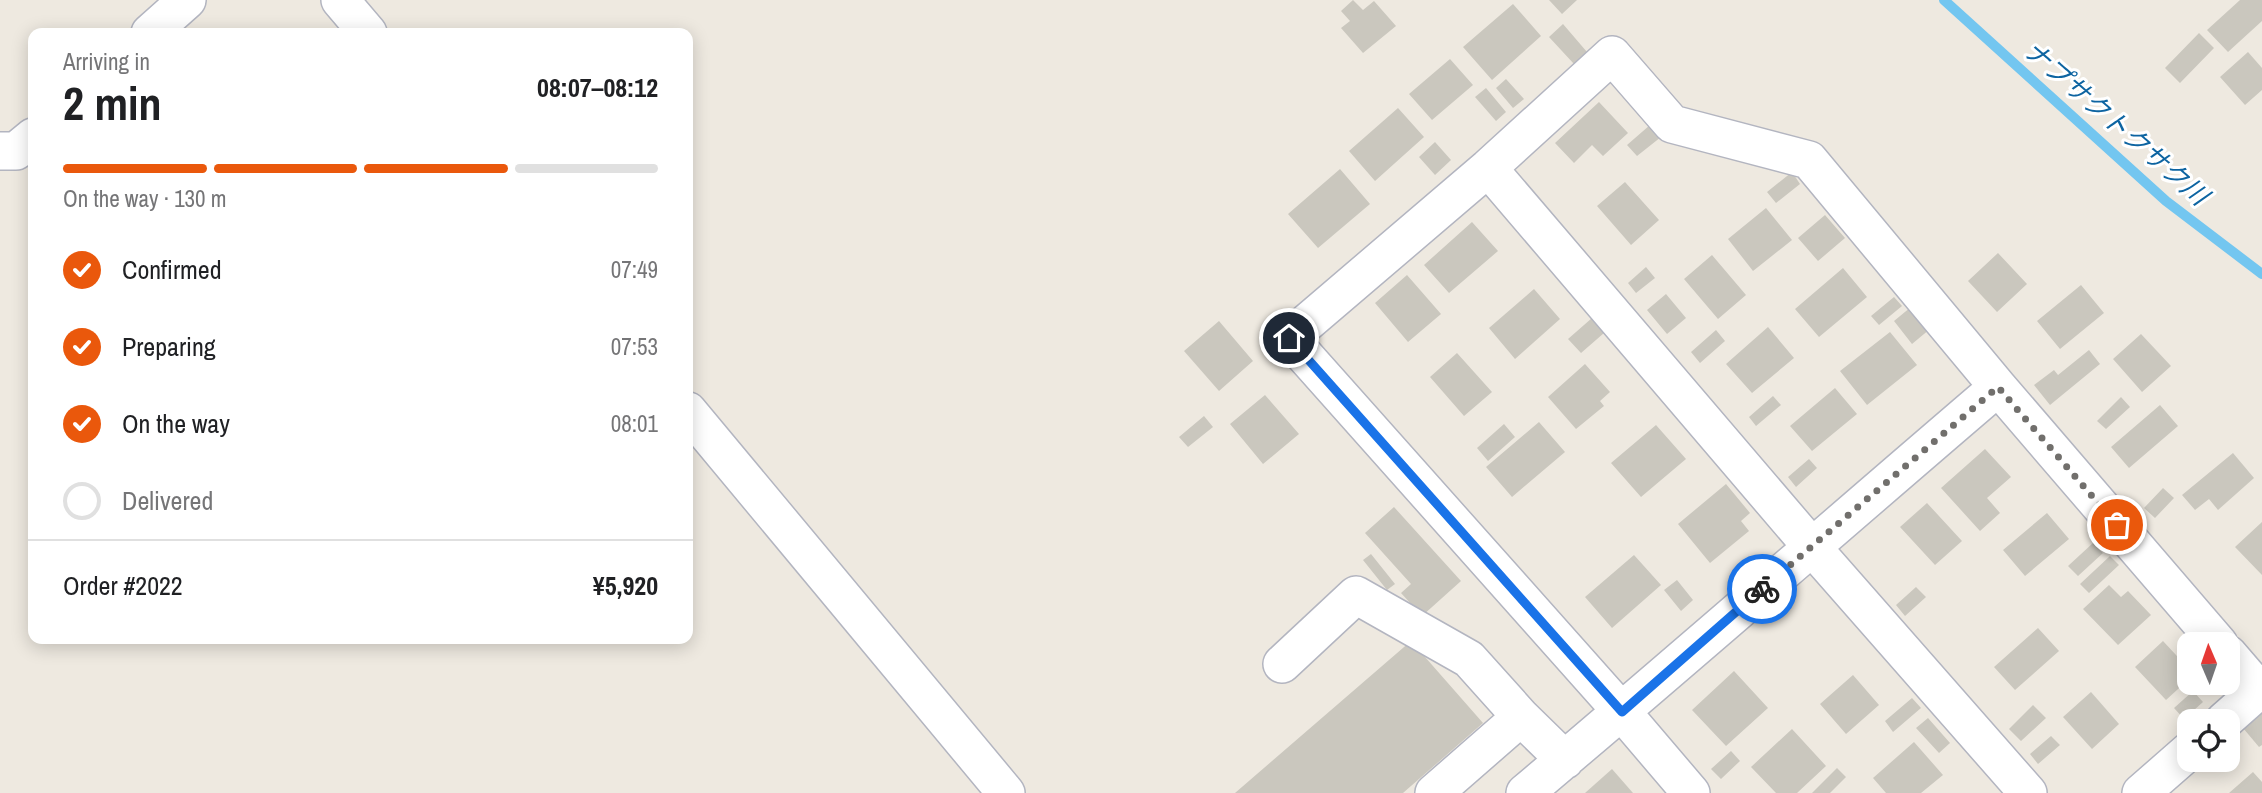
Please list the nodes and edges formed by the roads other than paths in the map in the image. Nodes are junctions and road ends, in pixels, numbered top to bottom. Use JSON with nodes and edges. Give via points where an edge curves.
{"nodes":[{"id":1,"x":187,"y":0,"type":"edge"},
{"id":2,"x":340,"y":0,"type":"edge"},
{"id":3,"x":156,"y":28,"type":"edge"},
{"id":4,"x":364,"y":28,"type":"edge"},
{"id":5,"x":28,"y":141,"type":"edge"},
{"id":6,"x":0,"y":151,"type":"edge"},
{"id":7,"x":1488,"y":168,"type":"junction"},
{"id":8,"x":1998,"y":387,"type":"junction"},
{"id":9,"x":693,"y":417,"type":"edge"},
{"id":10,"x":1811,"y":546,"type":"junction"},
{"id":11,"x":2209,"y":632,"type":"edge"},
{"id":12,"x":1282,"y":664,"type":"dead end"},
{"id":13,"x":2240,"y":668,"type":"edge"},
{"id":14,"x":2238,"y":709,"type":"edge"},
{"id":15,"x":1622,"y":712,"type":"junction"},
{"id":16,"x":1521,"y":717,"type":"junction"},
{"id":17,"x":1564,"y":760,"type":"junction"},
{"id":18,"x":2177,"y":762,"type":"edge"},
{"id":19,"x":1006,"y":793,"type":"edge"},
{"id":20,"x":1434,"y":793,"type":"edge"},
{"id":21,"x":1525,"y":793,"type":"edge"},
{"id":22,"x":1691,"y":793,"type":"edge"},
{"id":23,"x":2028,"y":793,"type":"edge"},
{"id":24,"x":2141,"y":793,"type":"edge"}],
"edges":[{"from":1,"to":3,"type":"street"},
{"from":2,"to":4,"type":"street"},
{"from":5,"to":6,"type":"street","via":[[16,152]]},
{"from":7,"to":8,"type":"street","via":[[1612,55],[1672,124],[1809,160]]},
{"from":7,"to":10,"type":"street"},
{"from":7,"to":15,"type":"street","via":[[1289,338]]},
{"from":8,"to":10,"type":"street"},
{"from":8,"to":11,"type":"street"},
{"from":9,"to":19,"type":"street"},
{"from":10,"to":15,"type":"street"},
{"from":10,"to":23,"type":"street"},
{"from":12,"to":16,"type":"street","via":[[1356,596],[1469,659]]},
{"from":13,"to":14,"type":"street","via":[[2259,691]]},
{"from":15,"to":17,"type":"street"},
{"from":15,"to":22,"type":"street"},
{"from":16,"to":17,"type":"street"},
{"from":16,"to":20,"type":"street"},
{"from":17,"to":21,"type":"street"},
{"from":18,"to":24,"type":"street"}]}
